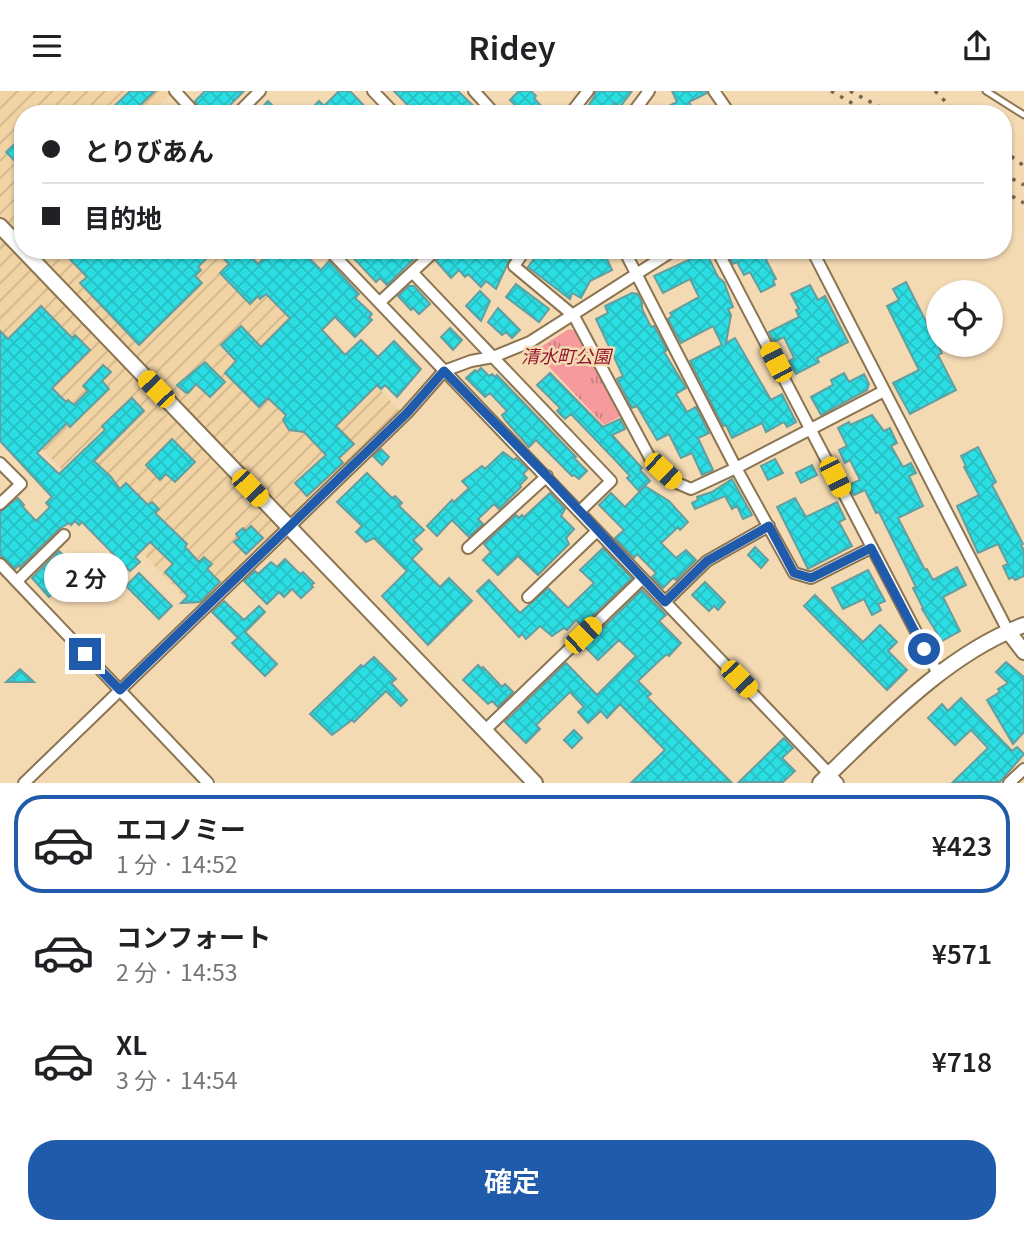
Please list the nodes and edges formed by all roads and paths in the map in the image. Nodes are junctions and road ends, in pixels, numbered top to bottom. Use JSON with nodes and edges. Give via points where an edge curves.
{"nodes":[{"id":1,"x":175,"y":91,"type":"edge"},
{"id":2,"x":260,"y":91,"type":"edge"},
{"id":3,"x":373,"y":91,"type":"edge"},
{"id":4,"x":474,"y":91,"type":"edge"},
{"id":5,"x":588,"y":91,"type":"edge"},
{"id":6,"x":986,"y":91,"type":"edge"},
{"id":7,"x":188,"y":105,"type":"edge"},
{"id":8,"x":246,"y":105,"type":"edge"},
{"id":9,"x":386,"y":105,"type":"edge"},
{"id":10,"x":487,"y":105,"type":"edge"},
{"id":11,"x":577,"y":105,"type":"edge"},
{"id":12,"x":1008,"y":105,"type":"edge"},
{"id":13,"x":0,"y":226,"type":"edge"},
{"id":14,"x":14,"y":241,"type":"edge"},
{"id":15,"x":32,"y":259,"type":"edge"},
{"id":16,"x":338,"y":259,"type":"edge"},
{"id":17,"x":426,"y":259,"type":"edge"},
{"id":18,"x":519,"y":259,"type":"edge"},
{"id":19,"x":629,"y":259,"type":"edge"},
{"id":20,"x":661,"y":259,"type":"edge"},
{"id":21,"x":722,"y":259,"type":"edge"},
{"id":22,"x":817,"y":259,"type":"edge"},
{"id":23,"x":412,"y":272,"type":"junction"},
{"id":24,"x":637,"y":275,"type":"junction"},
{"id":25,"x":380,"y":302,"type":"junction"},
{"id":26,"x":574,"y":316,"type":"junction"},
{"id":27,"x":494,"y":357,"type":"junction"},
{"id":28,"x":444,"y":371,"type":"junction"},
{"id":29,"x":884,"y":391,"type":"junction"},
{"id":30,"x":812,"y":430,"type":"junction"},
{"id":31,"x":0,"y":463,"type":"edge"},
{"id":32,"x":736,"y":468,"type":"junction"},
{"id":33,"x":547,"y":476,"type":"junction"},
{"id":34,"x":0,"y":504,"type":"edge"},
{"id":35,"x":580,"y":511,"type":"junction"},
{"id":36,"x":769,"y":526,"type":"junction"},
{"id":37,"x":288,"y":528,"type":"junction"},
{"id":38,"x":597,"y":531,"type":"junction"},
{"id":39,"x":64,"y":535,"type":"dead end"},
{"id":40,"x":468,"y":548,"type":"dead end"},
{"id":41,"x":871,"y":548,"type":"junction"},
{"id":42,"x":0,"y":563,"type":"edge"},
{"id":43,"x":642,"y":579,"type":"junction"},
{"id":44,"x":16,"y":581,"type":"junction"},
{"id":45,"x":528,"y":597,"type":"dead end"},
{"id":46,"x":665,"y":602,"type":"junction"},
{"id":47,"x":1024,"y":625,"type":"edge"},
{"id":48,"x":1008,"y":631,"type":"junction"},
{"id":49,"x":1024,"y":653,"type":"edge"},
{"id":50,"x":938,"y":674,"type":"junction"},
{"id":51,"x":120,"y":690,"type":"junction"},
{"id":52,"x":485,"y":730,"type":"junction"},
{"id":53,"x":1024,"y":769,"type":"edge"},
{"id":54,"x":829,"y":779,"type":"edge"},
{"id":55,"x":24,"y":782,"type":"edge"},
{"id":56,"x":208,"y":782,"type":"edge"},
{"id":57,"x":535,"y":782,"type":"edge"},
{"id":58,"x":1009,"y":782,"type":"edge"}],
"edges":[{"from":1,"to":7,"type":"street"},
{"from":2,"to":8,"type":"street"},
{"from":3,"to":9,"type":"street"},
{"from":4,"to":10,"type":"street"},
{"from":5,"to":11,"type":"street"},
{"from":6,"to":12,"type":"lane"},
{"from":13,"to":14,"type":"street"},
{"from":15,"to":37,"type":"street"},
{"from":16,"to":25,"type":"street"},
{"from":17,"to":23,"type":"street"},
{"from":18,"to":26,"type":"street","via":[[514,266]]},
{"from":19,"to":24,"type":"street"},
{"from":20,"to":24,"type":"street"},
{"from":21,"to":30,"type":"street"},
{"from":22,"to":29,"type":"street"},
{"from":23,"to":25,"type":"street"},
{"from":23,"to":27,"type":"street"},
{"from":24,"to":26,"type":"street"},
{"from":24,"to":32,"type":"street"},
{"from":25,"to":28,"type":"street"},
{"from":26,"to":27,"type":"street"},
{"from":26,"to":32,"type":"street","via":[[650,458],[677,483],[691,489]]},
{"from":27,"to":28,"type":"street"},
{"from":27,"to":35,"type":"street","via":[[611,481]]},
{"from":28,"to":33,"type":"street"},
{"from":28,"to":37,"type":"street"},
{"from":29,"to":30,"type":"street"},
{"from":29,"to":48,"type":"street"},
{"from":30,"to":32,"type":"street"},
{"from":30,"to":41,"type":"street"},
{"from":31,"to":34,"type":"street","via":[[20,484]]},
{"from":32,"to":36,"type":"street"},
{"from":33,"to":35,"type":"street"},
{"from":33,"to":40,"type":"street"},
{"from":35,"to":38,"type":"street"},
{"from":36,"to":41,"type":"street","via":[[794,573],[811,578]]},
{"from":36,"to":46,"type":"street","via":[[707,561]]},
{"from":37,"to":51,"type":"street"},
{"from":37,"to":52,"type":"street"},
{"from":38,"to":43,"type":"street"},
{"from":38,"to":45,"type":"street"},
{"from":39,"to":44,"type":"street"},
{"from":41,"to":50,"type":"street"},
{"from":42,"to":44,"type":"street"},
{"from":43,"to":46,"type":"street"},
{"from":43,"to":52,"type":"street"},
{"from":44,"to":51,"type":"street"},
{"from":46,"to":54,"type":"street"},
{"from":47,"to":48,"type":"street"},
{"from":48,"to":49,"type":"street"},
{"from":48,"to":50,"type":"street"},
{"from":50,"to":54,"type":"street"},
{"from":51,"to":55,"type":"street"},
{"from":51,"to":56,"type":"street"},
{"from":52,"to":57,"type":"street"},
{"from":53,"to":58,"type":"street"}]}
